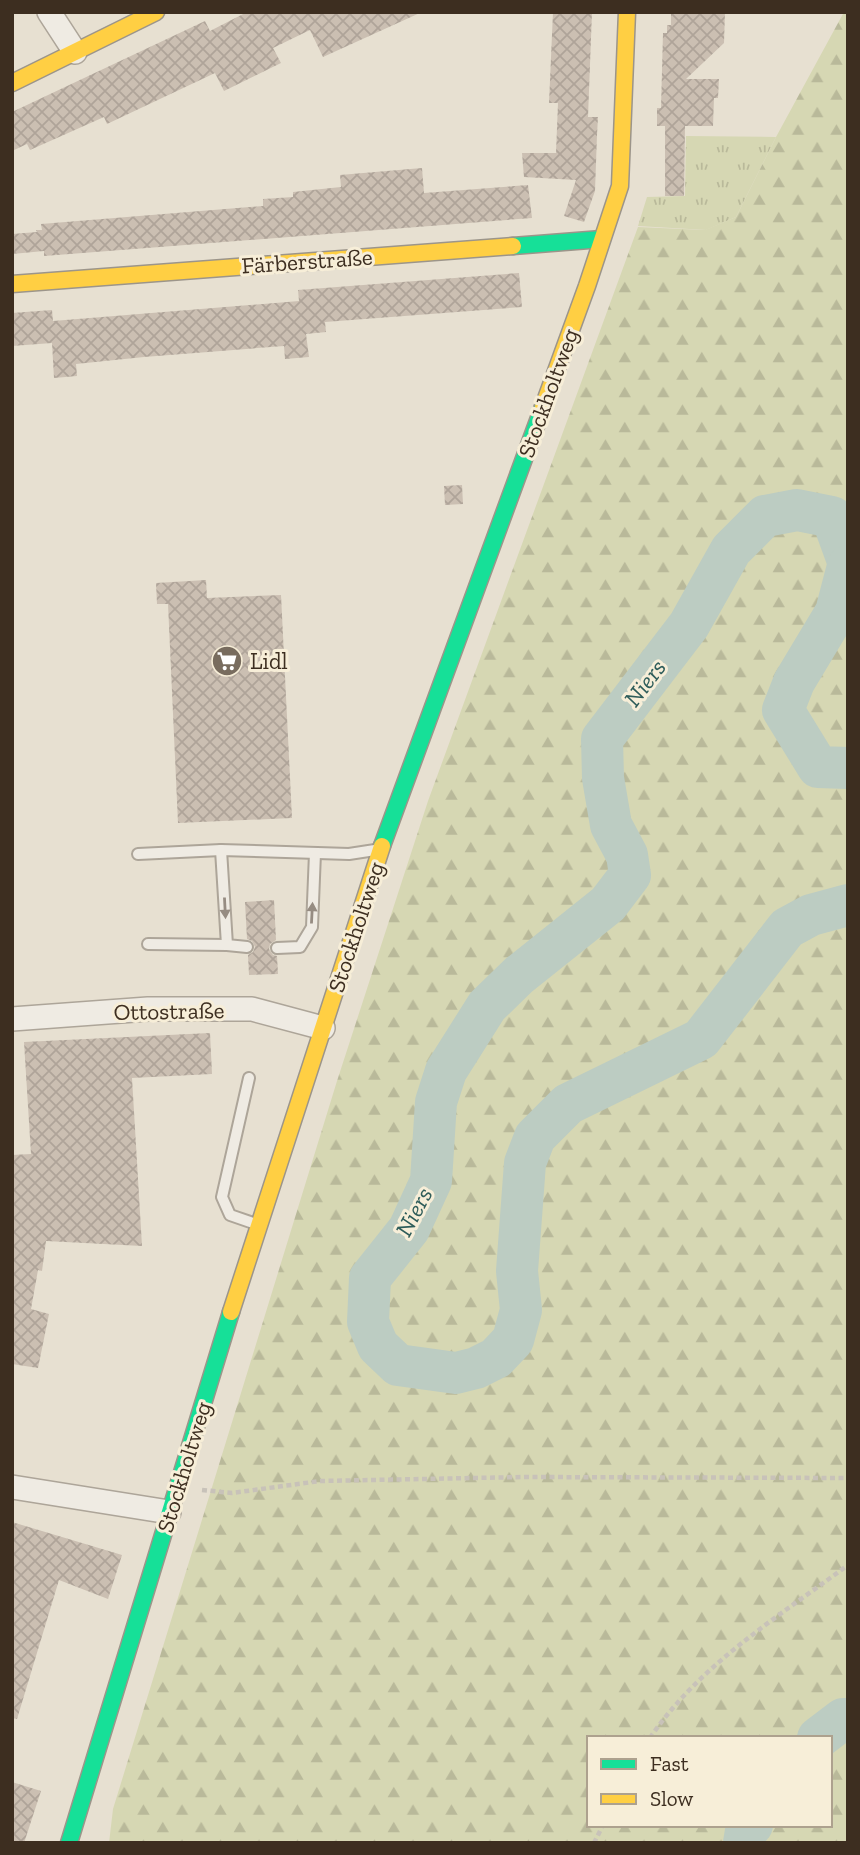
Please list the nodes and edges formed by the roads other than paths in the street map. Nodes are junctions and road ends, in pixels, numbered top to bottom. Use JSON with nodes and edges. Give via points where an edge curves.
{"nodes":[{"id":1,"x":49,"y":12,"type":"edge"},
{"id":2,"x":156,"y":12,"type":"edge"},
{"id":3,"x":626,"y":12,"type":"edge"},
{"id":4,"x":75,"y":52,"type":"junction"},
{"id":5,"x":12,"y":83,"type":"edge"},
{"id":6,"x":602,"y":239,"type":"junction"},
{"id":7,"x":12,"y":284,"type":"edge"},
{"id":8,"x":381,"y":849,"type":"junction"},
{"id":9,"x":221,"y":850,"type":"junction"},
{"id":10,"x":315,"y":853,"type":"junction"},
{"id":11,"x":138,"y":854,"type":"dead end"},
{"id":12,"x":148,"y":944,"type":"dead end"},
{"id":13,"x":227,"y":945,"type":"junction"},
{"id":14,"x":247,"y":947,"type":"dead end"},
{"id":15,"x":277,"y":948,"type":"dead end"},
{"id":16,"x":12,"y":1019,"type":"edge"},
{"id":17,"x":323,"y":1028,"type":"junction"},
{"id":18,"x":249,"y":1078,"type":"dead end"},
{"id":19,"x":258,"y":1225,"type":"junction"},
{"id":20,"x":12,"y":1487,"type":"edge"},
{"id":21,"x":169,"y":1512,"type":"junction"},
{"id":22,"x":69,"y":1843,"type":"edge"}],
"edges":[{"from":1,"to":4,"type":"street"},
{"from":2,"to":4,"type":"main road","via":[[122,24]]},
{"from":3,"to":6,"type":"main road","name":"Stockholtweg","via":[[620,186]]},
{"from":4,"to":5,"type":"main road"},
{"from":6,"to":7,"type":"main road","name":"Färberstraße"},
{"from":6,"to":8,"type":"main road","name":"Stockholtweg"},
{"from":8,"to":10,"type":"lane"},
{"from":8,"to":17,"type":"main road","name":"Stockholtweg"},
{"from":9,"to":10,"type":"lane"},
{"from":9,"to":11,"type":"lane"},
{"from":9,"to":13,"type":"lane","one_way":true},
{"from":15,"to":10,"type":"lane","one_way":true,"via":[[300,947],[312,928]]},
{"from":12,"to":13,"type":"lane"},
{"from":13,"to":14,"type":"lane"},
{"from":16,"to":17,"type":"street","name":"Ottostraße","via":[[148,1009],[252,1010]]},
{"from":17,"to":19,"type":"main road","name":"Stockholtweg"},
{"from":18,"to":19,"type":"lane","via":[[222,1197],[230,1214]]},
{"from":19,"to":21,"type":"main road","name":"Stockholtweg"},
{"from":20,"to":21,"type":"street"},
{"from":21,"to":22,"type":"main road","name":"Stockholtweg"}]}
